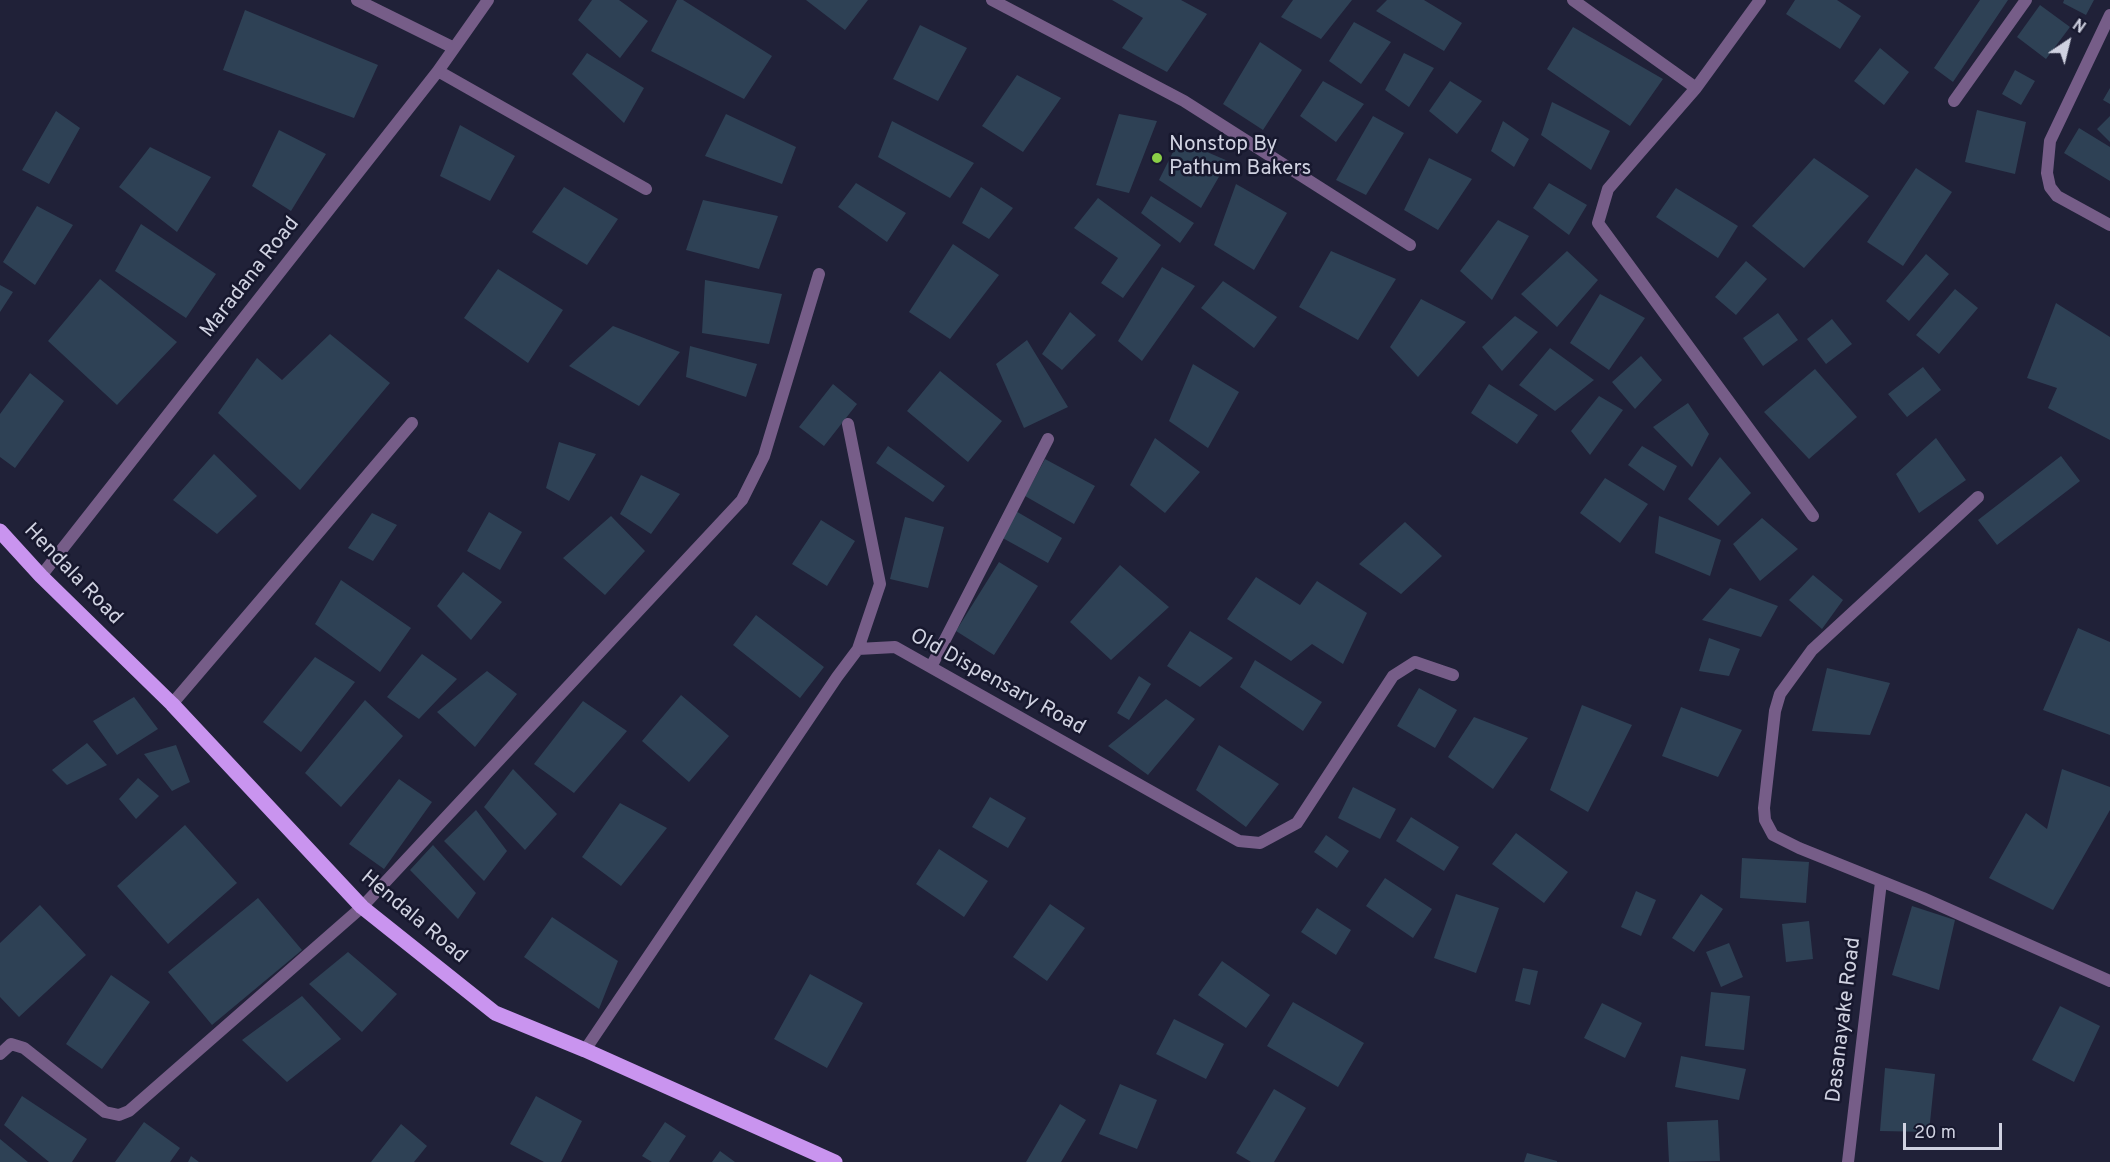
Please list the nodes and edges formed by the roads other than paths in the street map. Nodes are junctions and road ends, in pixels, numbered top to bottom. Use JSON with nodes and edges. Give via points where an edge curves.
{"nodes":[{"id":1,"x":357,"y":0,"type":"edge"},
{"id":2,"x":488,"y":0,"type":"edge"},
{"id":3,"x":992,"y":0,"type":"edge"},
{"id":4,"x":1573,"y":0,"type":"edge"},
{"id":5,"x":1760,"y":0,"type":"edge"},
{"id":6,"x":2026,"y":0,"type":"edge"},
{"id":7,"x":2110,"y":15,"type":"edge"},
{"id":8,"x":454,"y":48,"type":"junction"},
{"id":9,"x":438,"y":71,"type":"junction"},
{"id":10,"x":1696,"y":88,"type":"junction"},
{"id":11,"x":1954,"y":101,"type":"dead end"},
{"id":12,"x":646,"y":189,"type":"dead end"},
{"id":13,"x":2110,"y":225,"type":"edge"},
{"id":14,"x":1410,"y":245,"type":"dead end"},
{"id":15,"x":819,"y":274,"type":"dead end"},
{"id":16,"x":412,"y":423,"type":"dead end"},
{"id":17,"x":848,"y":424,"type":"dead end"},
{"id":18,"x":1048,"y":439,"type":"dead end"},
{"id":19,"x":1978,"y":497,"type":"dead end"},
{"id":20,"x":1813,"y":516,"type":"dead end"},
{"id":21,"x":0,"y":531,"type":"edge"},
{"id":22,"x":41,"y":576,"type":"junction"},
{"id":23,"x":858,"y":649,"type":"junction"},
{"id":24,"x":931,"y":667,"type":"junction"},
{"id":25,"x":1453,"y":675,"type":"dead end"},
{"id":26,"x":172,"y":704,"type":"junction"},
{"id":27,"x":1881,"y":882,"type":"junction"},
{"id":28,"x":362,"y":907,"type":"junction"},
{"id":29,"x":2110,"y":981,"type":"edge"},
{"id":30,"x":585,"y":1050,"type":"junction"},
{"id":31,"x":0,"y":1054,"type":"edge"},
{"id":32,"x":835,"y":1162,"type":"edge"},
{"id":33,"x":1848,"y":1162,"type":"edge"}],
"edges":[{"from":1,"to":8,"type":"street"},
{"from":2,"to":8,"type":"street","name":"Maradana Road"},
{"from":3,"to":14,"type":"street","via":[[1184,101]]},
{"from":4,"to":10,"type":"street"},
{"from":5,"to":10,"type":"street"},
{"from":6,"to":11,"type":"street"},
{"from":7,"to":13,"type":"street","via":[[2050,141],[2047,174],[2057,196]]},
{"from":8,"to":9,"type":"street","name":"Maradana Road"},
{"from":9,"to":12,"type":"street"},
{"from":9,"to":22,"type":"street","name":"Maradana Road"},
{"from":10,"to":20,"type":"street","via":[[1608,189],[1598,222]]},
{"from":15,"to":28,"type":"street","via":[[764,456],[742,500]]},
{"from":16,"to":26,"type":"street"},
{"from":17,"to":23,"type":"street","via":[[880,584]]},
{"from":18,"to":24,"type":"street"},
{"from":19,"to":27,"type":"street","via":[[1812,650],[1780,694],[1775,711],[1764,808],[1773,835]]},
{"from":21,"to":22,"type":"main road","name":"Hendala Road"},
{"from":22,"to":26,"type":"main road","name":"Hendala Road"},
{"from":23,"to":24,"type":"street","name":"Old Dispensary Road","via":[[895,647]]},
{"from":23,"to":30,"type":"street"},
{"from":24,"to":25,"type":"street","name":"Old Dispensary Road","via":[[1239,841],[1260,843],[1297,823],[1394,676],[1414,662]]},
{"from":26,"to":28,"type":"main road","name":"Hendala Road"},
{"from":27,"to":29,"type":"street"},
{"from":27,"to":33,"type":"street","name":"Dasanayake Road"},
{"from":28,"to":30,"type":"main road","name":"Hendala Road","via":[[495,1013]]},
{"from":28,"to":31,"type":"street","via":[[129,1111],[119,1115],[105,1112],[24,1048],[11,1044]]},
{"from":30,"to":32,"type":"main road","name":"Hendala Road"}]}
